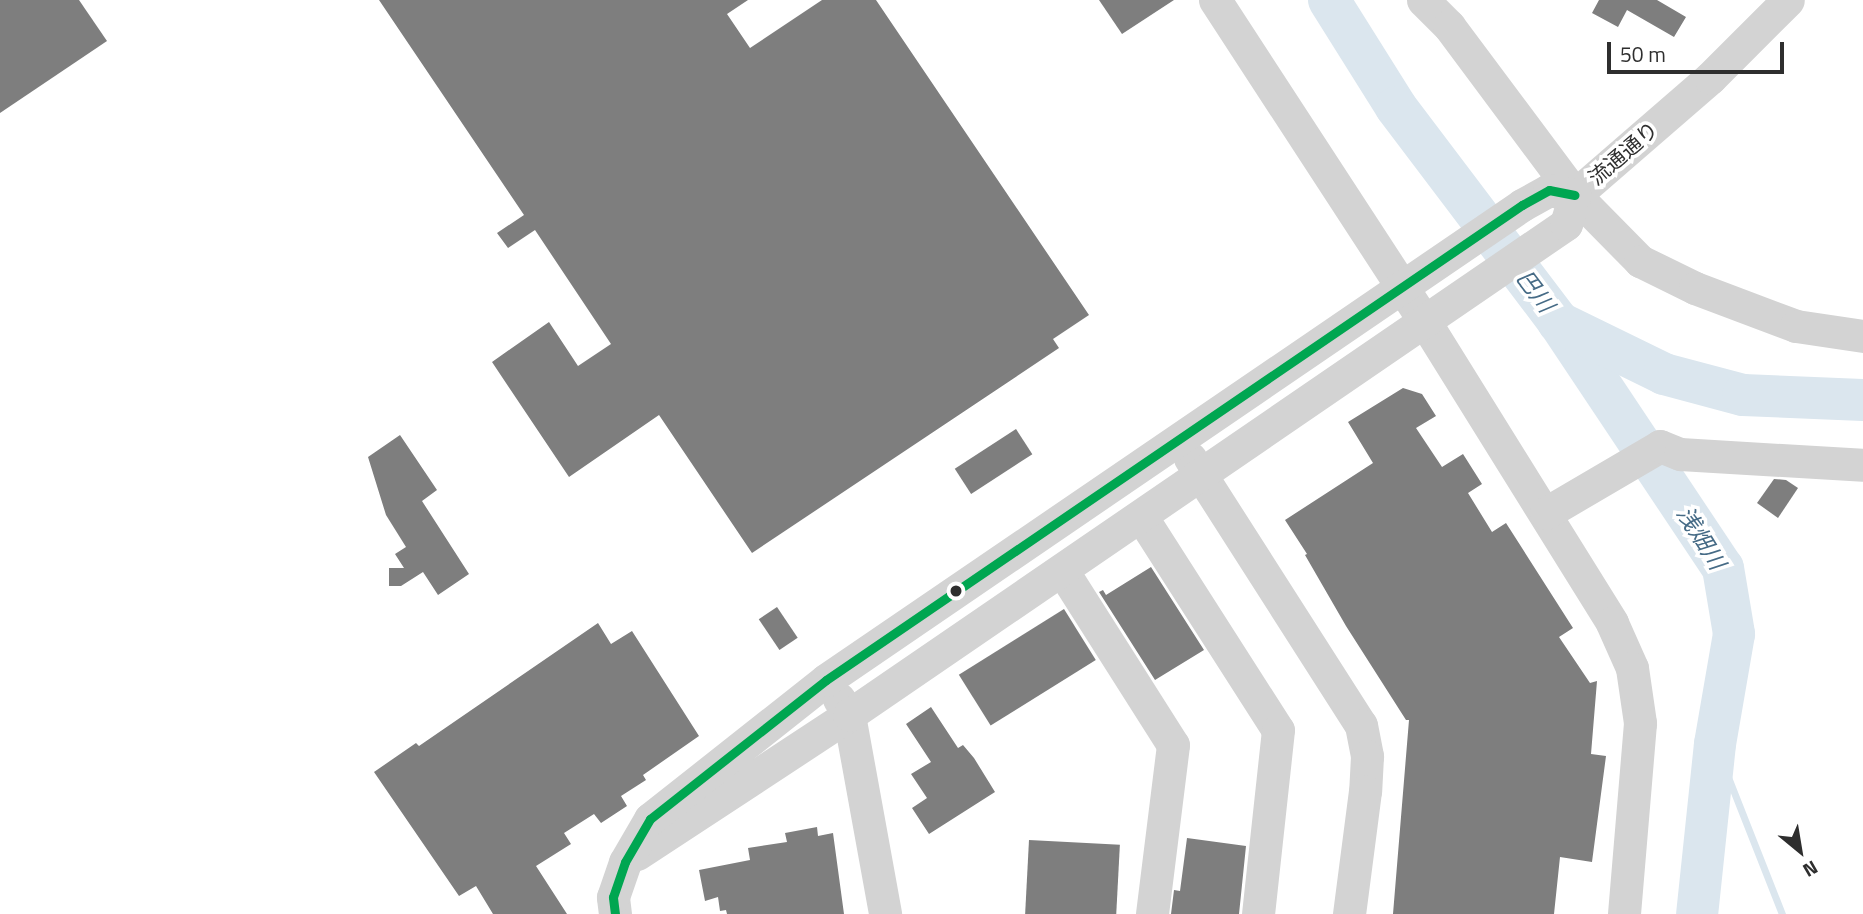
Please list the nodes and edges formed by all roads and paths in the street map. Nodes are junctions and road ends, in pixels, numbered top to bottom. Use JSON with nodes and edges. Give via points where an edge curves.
{"nodes":[{"id":1,"x":1215,"y":0,"type":"edge"},
{"id":2,"x":1423,"y":0,"type":"edge"},
{"id":3,"x":1788,"y":0,"type":"edge"},
{"id":4,"x":1575,"y":195,"type":"junction"},
{"id":5,"x":1403,"y":289,"type":"junction"},
{"id":6,"x":1425,"y":322,"type":"junction"},
{"id":7,"x":1863,"y":336,"type":"edge"},
{"id":8,"x":1179,"y":441,"type":"junction"},
{"id":9,"x":1863,"y":465,"type":"edge"},
{"id":10,"x":1201,"y":475,"type":"junction"},
{"id":11,"x":1546,"y":513,"type":"junction"},
{"id":12,"x":1141,"y":516,"type":"junction"},
{"id":13,"x":1062,"y":570,"type":"junction"},
{"id":14,"x":826,"y":680,"type":"junction"},
{"id":15,"x":849,"y":715,"type":"junction"},
{"id":16,"x":625,"y":862,"type":"junction"},
{"id":17,"x":615,"y":914,"type":"edge"},
{"id":18,"x":885,"y":914,"type":"edge"},
{"id":19,"x":1152,"y":914,"type":"edge"},
{"id":20,"x":1258,"y":914,"type":"edge"},
{"id":21,"x":1349,"y":914,"type":"edge"},
{"id":22,"x":1624,"y":914,"type":"edge"}],
"edges":[{"from":1,"to":5,"type":"street"},
{"from":2,"to":4,"type":"street","via":[[1449,26]]},
{"from":3,"to":4,"type":"street","name":"流通通り","via":[[1710,78]]},
{"from":4,"to":5,"type":"street","via":[[1549,190]]},
{"from":4,"to":6,"type":"street","via":[[1566,224]]},
{"from":4,"to":7,"type":"street","name":"流通通り","via":[[1640,261],[1695,288],[1796,326]]},
{"from":5,"to":6,"type":"street"},
{"from":5,"to":8,"type":"street"},
{"from":6,"to":10,"type":"street"},
{"from":6,"to":11,"type":"street"},
{"from":8,"to":10,"type":"street"},
{"from":8,"to":14,"type":"street"},
{"from":9,"to":11,"type":"street","via":[[1680,454],[1660,446]]},
{"from":10,"to":12,"type":"street"},
{"from":10,"to":21,"type":"street","via":[[1361,725],[1367,756],[1365,790]]},
{"from":11,"to":22,"type":"street","via":[[1612,623],[1632,668],[1640,723]]},
{"from":12,"to":13,"type":"street"},
{"from":12,"to":20,"type":"street","via":[[1278,730]]},
{"from":13,"to":15,"type":"street"},
{"from":13,"to":19,"type":"street","via":[[1173,745]]},
{"from":14,"to":15,"type":"street"},
{"from":14,"to":16,"type":"street","via":[[650,819]]},
{"from":15,"to":16,"type":"street"},
{"from":15,"to":18,"type":"street"},
{"from":16,"to":17,"type":"street","via":[[613,897]]}]}
